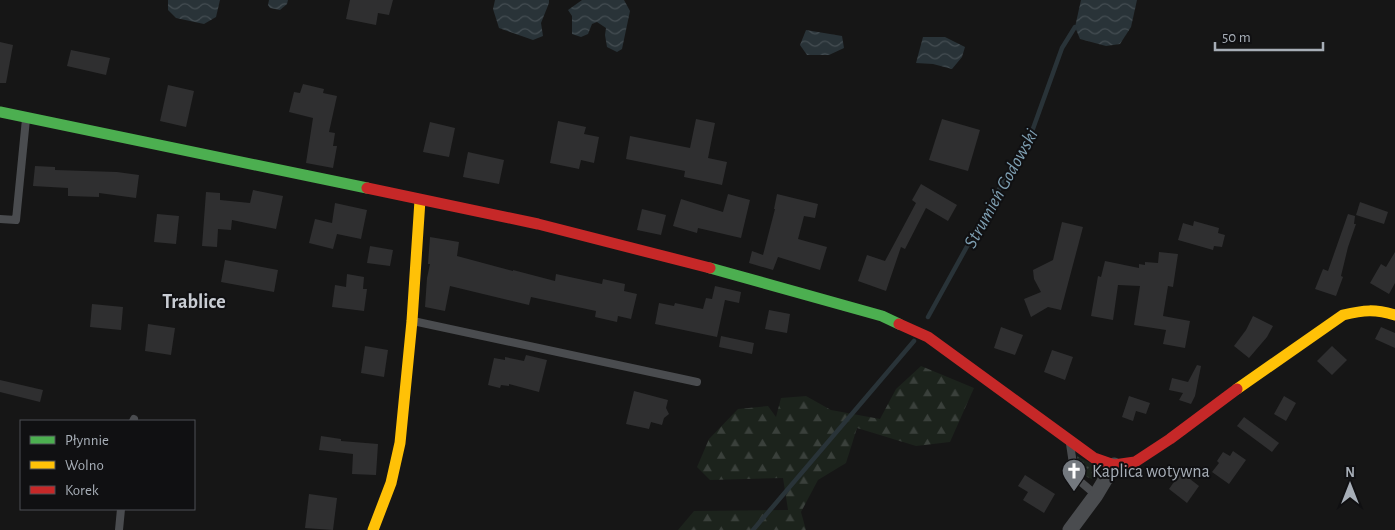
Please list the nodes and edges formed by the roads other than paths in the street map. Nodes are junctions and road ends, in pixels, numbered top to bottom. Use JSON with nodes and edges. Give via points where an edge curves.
{"nodes":[{"id":1,"x":0,"y":112,"type":"edge"},
{"id":2,"x":27,"y":118,"type":"junction"},
{"id":3,"x":420,"y":200,"type":"junction"},
{"id":4,"x":0,"y":219,"type":"edge"},
{"id":5,"x":1395,"y":315,"type":"edge"},
{"id":6,"x":412,"y":321,"type":"junction"},
{"id":7,"x":697,"y":382,"type":"dead end"},
{"id":8,"x":1070,"y":440,"type":"junction"},
{"id":9,"x":1114,"y":464,"type":"junction"},
{"id":10,"x":1096,"y":495,"type":"junction"},
{"id":11,"x":122,"y":510,"type":"edge"},
{"id":12,"x":119,"y":530,"type":"edge"},
{"id":13,"x":373,"y":530,"type":"edge"},
{"id":14,"x":1070,"y":530,"type":"edge"}],
"edges":[{"from":1,"to":2,"type":"street"},
{"from":2,"to":3,"type":"street"},
{"from":2,"to":4,"type":"lane","via":[[16,220]]},
{"from":3,"to":6,"type":"street"},
{"from":3,"to":8,"type":"street","via":[[538,224],[882,316],[928,337]]},
{"from":5,"to":9,"type":"street","via":[[1377,310],[1343,315],[1135,462]]},
{"from":6,"to":7,"type":"lane"},
{"from":6,"to":13,"type":"street","via":[[400,443],[391,483]]},
{"from":8,"to":9,"type":"street","via":[[1094,458]]},
{"from":8,"to":10,"type":"lane","via":[[1075,476]]},
{"from":9,"to":10,"type":"street"},
{"from":10,"to":14,"type":"street"},
{"from":11,"to":12,"type":"lane"}]}
